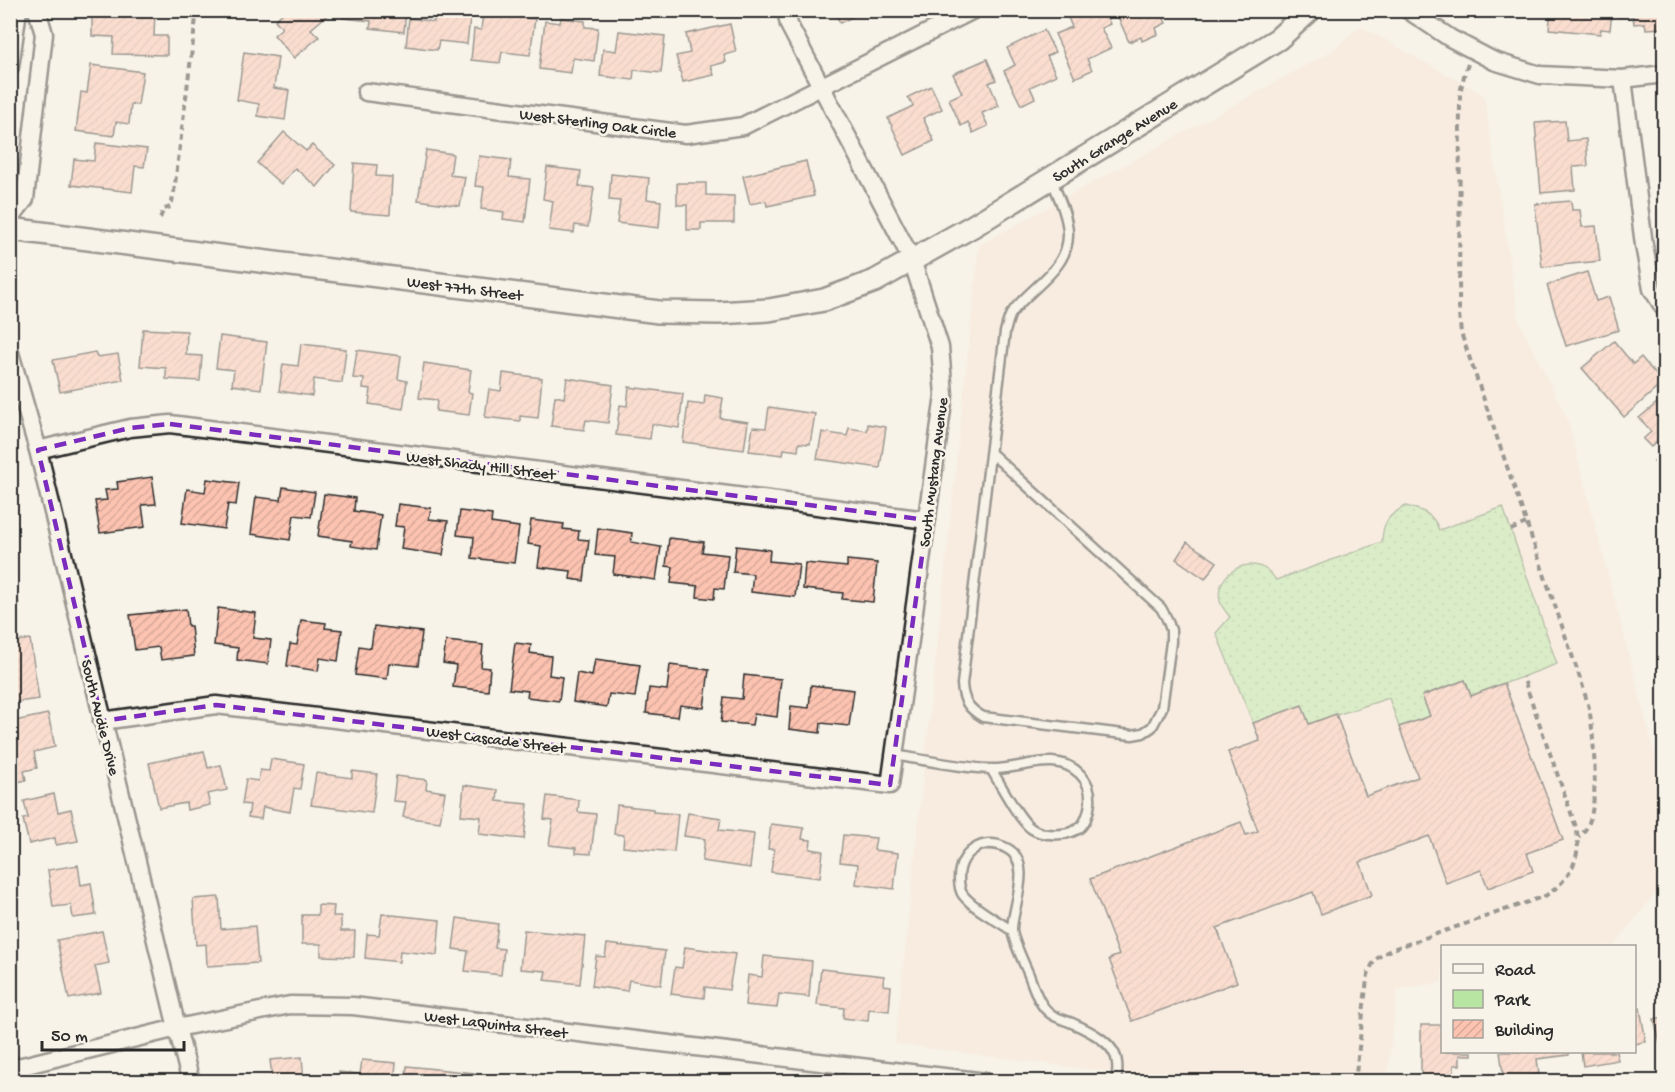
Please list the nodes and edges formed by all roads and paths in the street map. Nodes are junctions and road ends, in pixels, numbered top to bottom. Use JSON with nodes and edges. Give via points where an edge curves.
{"nodes":[{"id":1,"x":18,"y":10,"type":"edge"},
{"id":2,"x":37,"y":10,"type":"edge"},
{"id":3,"x":197,"y":10,"type":"edge"},
{"id":4,"x":786,"y":10,"type":"edge"},
{"id":5,"x":973,"y":10,"type":"edge"},
{"id":6,"x":1310,"y":10,"type":"edge"},
{"id":7,"x":1408,"y":10,"type":"edge"},
{"id":8,"x":1474,"y":50,"type":"junction"},
{"id":9,"x":10,"y":67,"type":"edge"},
{"id":10,"x":1665,"y":74,"type":"edge"},
{"id":11,"x":1623,"y":79,"type":"junction"},
{"id":12,"x":821,"y":86,"type":"junction"},
{"id":13,"x":366,"y":92,"type":"dead end"},
{"id":14,"x":1051,"y":178,"type":"junction"},
{"id":15,"x":10,"y":218,"type":"edge"},
{"id":16,"x":160,"y":218,"type":"dead end"},
{"id":17,"x":10,"y":230,"type":"edge"},
{"id":18,"x":912,"y":260,"type":"junction"},
{"id":19,"x":1665,"y":308,"type":"edge"},
{"id":20,"x":10,"y":353,"type":"edge"},
{"id":21,"x":38,"y":450,"type":"junction"},
{"id":22,"x":991,"y":453,"type":"junction"},
{"id":23,"x":927,"y":520,"type":"junction"},
{"id":24,"x":1526,"y":523,"type":"junction"},
{"id":25,"x":1511,"y":530,"type":"dead end"},
{"id":26,"x":1523,"y":677,"type":"dead end"},
{"id":27,"x":102,"y":721,"type":"junction"},
{"id":28,"x":894,"y":755,"type":"junction"},
{"id":29,"x":991,"y":769,"type":"junction"},
{"id":30,"x":890,"y":785,"type":"joint"},
{"id":31,"x":1578,"y":837,"type":"junction"},
{"id":32,"x":1011,"y":930,"type":"junction"},
{"id":33,"x":177,"y":1028,"type":"junction"},
{"id":34,"x":10,"y":1070,"type":"edge"},
{"id":35,"x":191,"y":1082,"type":"edge"},
{"id":36,"x":986,"y":1082,"type":"edge"},
{"id":37,"x":1116,"y":1082,"type":"edge"},
{"id":38,"x":1355,"y":1082,"type":"edge"}],
"edges":[{"from":1,"to":9,"type":"street"},
{"from":2,"to":15,"type":"street","via":[[45,34],[25,199]]},
{"from":3,"to":16,"type":"path","via":[[174,192],[171,207],[164,209]]},
{"from":4,"to":12,"type":"street","name":"South Mustang Avenue","via":[[789,25]]},
{"from":5,"to":12,"type":"street","name":"West Sterling Oak Circle"},
{"from":6,"to":14,"type":"street","name":"South Grange Avenue","via":[[1278,39]]},
{"from":7,"to":8,"type":"street"},
{"from":8,"to":11,"type":"street","via":[[1494,61],[1540,75]]},
{"from":8,"to":24,"type":"path","via":[[1460,93],[1461,333]]},
{"from":10,"to":11,"type":"street"},
{"from":11,"to":19,"type":"street","via":[[1652,289]]},
{"from":12,"to":13,"type":"street","name":"West Sterling Oak Circle","via":[[743,126],[686,134]]},
{"from":12,"to":18,"type":"street","name":"South Mustang Avenue"},
{"from":14,"to":18,"type":"street","name":"South Grange Avenue"},
{"from":14,"to":22,"type":"lane","via":[[1065,216],[1065,252],[1055,269],[1009,316]]},
{"from":17,"to":18,"type":"street","name":"West 77th Street","via":[[659,312],[769,310],[824,300],[875,281]]},
{"from":18,"to":23,"type":"street","name":"South Mustang Avenue","via":[[940,347],[944,394]]},
{"from":20,"to":21,"type":"street","name":"South Audie Drive"},
{"from":21,"to":23,"type":"street","name":"West Shady Hill Street","via":[[130,428],[170,424]]},
{"from":21,"to":27,"type":"street","name":"South Audie Drive"},
{"from":22,"to":22,"type":"lane","via":[[963,696],[974,712],[983,717],[1132,735],[1143,733],[1152,727],[1162,708],[1171,642],[1167,619],[1161,609]]},
{"from":23,"to":28,"type":"street","name":"South Mustang Avenue"},
{"from":24,"to":25,"type":"path"},
{"from":24,"to":31,"type":"path","via":[[1590,712],[1595,756],[1593,803],[1590,822]]},
{"from":26,"to":31,"type":"path"},
{"from":27,"to":30,"type":"street","name":"West Cascade Street","via":[[216,705]]},
{"from":27,"to":33,"type":"street","name":"South Audie Drive"},
{"from":28,"to":29,"type":"lane"},
{"from":28,"to":30,"type":"street","name":"South Mustang Avenue"},
{"from":29,"to":29,"type":"lane","via":[[1054,762],[1073,767],[1090,789],[1086,819],[1079,830],[1066,834],[1050,835],[1032,829]]},
{"from":31,"to":38,"type":"path","via":[[1576,858],[1569,873],[1545,896],[1393,949],[1376,959],[1367,979]]},
{"from":32,"to":32,"type":"lane","via":[[1020,879],[1018,860],[1008,848],[985,844],[963,858],[959,868],[962,894]]},
{"from":32,"to":37,"type":"lane","via":[[1040,1001],[1050,1014],[1106,1041],[1118,1061]]},
{"from":33,"to":34,"type":"street","name":"West LaQuinta Street"},
{"from":33,"to":35,"type":"street","name":"South Audie Drive"},
{"from":33,"to":36,"type":"street","name":"West LaQuinta Street","via":[[290,1005],[353,1006]]}]}
